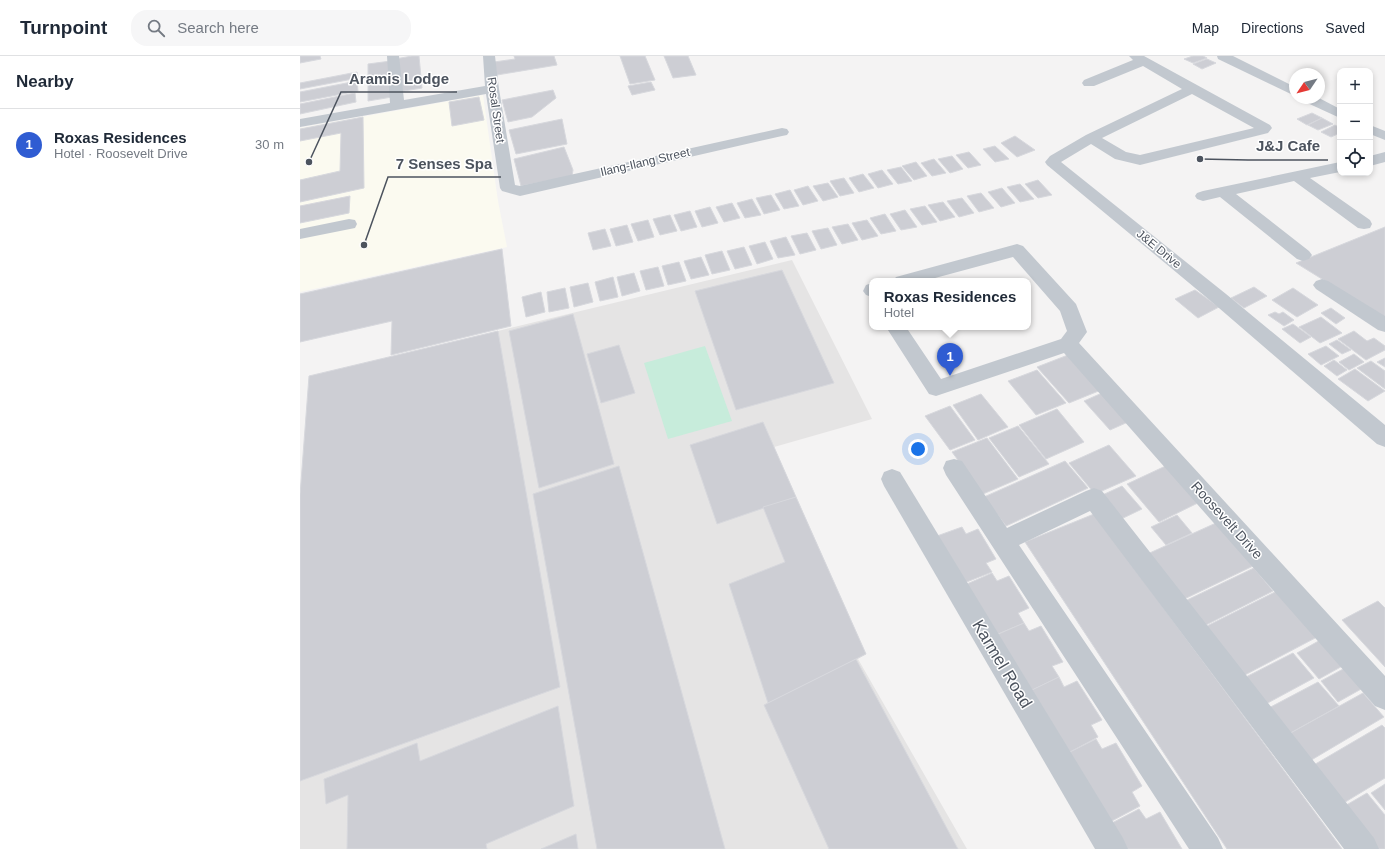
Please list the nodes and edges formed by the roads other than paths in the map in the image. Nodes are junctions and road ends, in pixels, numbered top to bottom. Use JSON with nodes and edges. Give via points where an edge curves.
{"nodes":[{"id":1,"x":393,"y":56,"type":"edge"},
{"id":2,"x":489,"y":56,"type":"edge"},
{"id":3,"x":1223,"y":56,"type":"edge"},
{"id":4,"x":1139,"y":59,"type":"edge"},
{"id":5,"x":1089,"y":83,"type":"dead end"},
{"id":6,"x":492,"y":89,"type":"junction"},
{"id":7,"x":1192,"y":89,"type":"junction"},
{"id":8,"x":1289,"y":89,"type":"edge"},
{"id":9,"x":1320,"y":104,"type":"edge"},
{"id":10,"x":397,"y":105,"type":"junction"},
{"id":11,"x":1337,"y":112,"type":"edge"},
{"id":12,"x":300,"y":123,"type":"edge"},
{"id":13,"x":1373,"y":130,"type":"edge"},
{"id":14,"x":782,"y":132,"type":"dead end"},
{"id":15,"x":1385,"y":136,"type":"edge"},
{"id":16,"x":1091,"y":138,"type":"junction"},
{"id":17,"x":1337,"y":168,"type":"edge"},
{"id":18,"x":1296,"y":176,"type":"junction"},
{"id":19,"x":508,"y":188,"type":"joint"},
{"id":20,"x":1224,"y":192,"type":"junction"},
{"id":21,"x":1203,"y":196,"type":"dead end"},
{"id":22,"x":349,"y":224,"type":"dead end"},
{"id":23,"x":1364,"y":224,"type":"dead end"},
{"id":24,"x":300,"y":234,"type":"edge"},
{"id":25,"x":1303,"y":255,"type":"dead end"},
{"id":26,"x":913,"y":278,"type":"edge"},
{"id":27,"x":1322,"y":285,"type":"dead end"},
{"id":28,"x":1385,"y":325,"type":"edge"},
{"id":29,"x":898,"y":330,"type":"edge"},
{"id":30,"x":1068,"y":344,"type":"junction"},
{"id":31,"x":1385,"y":438,"type":"edge"},
{"id":32,"x":954,"y":468,"type":"dead end"},
{"id":33,"x":892,"y":479,"type":"dead end"},
{"id":34,"x":1002,"y":542,"type":"junction"},
{"id":35,"x":1385,"y":696,"type":"edge"},
{"id":36,"x":1112,"y":849,"type":"edge"},
{"id":37,"x":1207,"y":849,"type":"edge"},
{"id":38,"x":1363,"y":849,"type":"edge"}],
"edges":[{"from":1,"to":10,"type":"street"},
{"from":2,"to":6,"type":"street","name":"Rosal Street"},
{"from":3,"to":8,"type":"street"},
{"from":4,"to":5,"type":"street"},
{"from":4,"to":7,"type":"street"},
{"from":6,"to":10,"type":"street"},
{"from":6,"to":19,"type":"street","name":"Rosal Street"},
{"from":7,"to":16,"type":"street","name":"J&E Drive"},
{"from":7,"to":16,"type":"street","via":[[1265,128],[1264,130],[1140,160],[1122,156]]},
{"from":9,"to":11,"type":"street"},
{"from":10,"to":12,"type":"street"},
{"from":13,"to":15,"type":"street"},
{"from":14,"to":19,"type":"street","name":"Ilang-Ilang Street","via":[[657,159],[542,188]]},
{"from":16,"to":31,"type":"street","name":"J&E Drive","via":[[1055,160],[1055,165],[1219,298]]},
{"from":17,"to":18,"type":"street"},
{"from":18,"to":20,"type":"street"},
{"from":18,"to":23,"type":"street"},
{"from":20,"to":21,"type":"street"},
{"from":20,"to":25,"type":"street"},
{"from":22,"to":24,"type":"street"},
{"from":26,"to":30,"type":"street","via":[[1017,250],[1069,309],[1077,332]]},
{"from":27,"to":28,"type":"street"},
{"from":29,"to":30,"type":"street","via":[[936,388]]},
{"from":30,"to":35,"type":"street","name":"Roosevelt Drive"},
{"from":32,"to":34,"type":"street"},
{"from":33,"to":36,"type":"street","name":"Karmel Road"},
{"from":34,"to":37,"type":"street"},
{"from":34,"to":38,"type":"street","via":[[1094,498]]}]}
